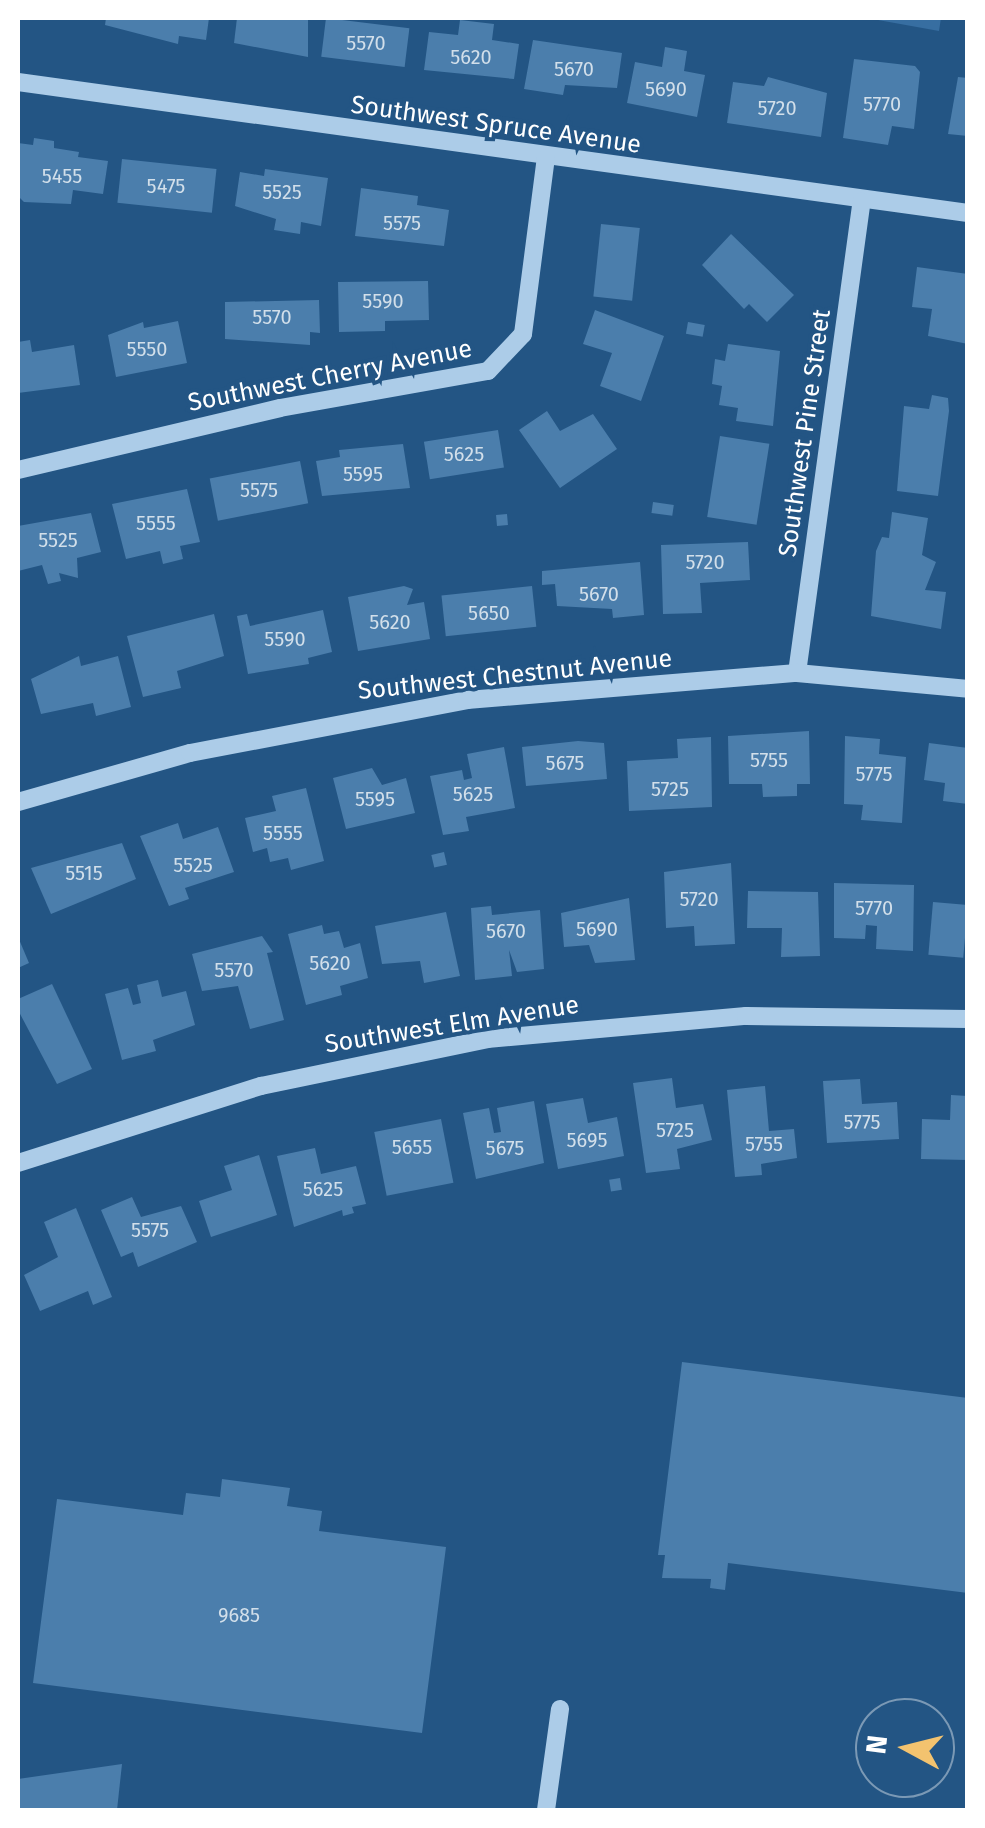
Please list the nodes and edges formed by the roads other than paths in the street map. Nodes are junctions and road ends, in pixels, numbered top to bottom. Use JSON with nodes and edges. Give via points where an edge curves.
{"nodes":[{"id":1,"x":18,"y":82,"type":"edge"},
{"id":2,"x":546,"y":158,"type":"junction"},
{"id":3,"x":862,"y":201,"type":"junction"},
{"id":4,"x":968,"y":213,"type":"edge"},
{"id":5,"x":18,"y":470,"type":"edge"},
{"id":6,"x":797,"y":672,"type":"junction"},
{"id":7,"x":968,"y":688,"type":"edge"},
{"id":8,"x":18,"y":802,"type":"edge"},
{"id":9,"x":968,"y":1019,"type":"edge"},
{"id":10,"x":18,"y":1163,"type":"edge"},
{"id":11,"x":560,"y":1709,"type":"dead end"},
{"id":12,"x":546,"y":1810,"type":"edge"}],
"edges":[{"from":1,"to":2,"type":"street","name":"Southwest Spruce Avenue"},
{"from":2,"to":3,"type":"street","name":"Southwest Spruce Avenue"},
{"from":2,"to":5,"type":"street","name":"Southwest Cherry Avenue","via":[[523,334],[488,371],[280,408]]},
{"from":3,"to":4,"type":"street","name":"Southwest Spruce Avenue"},
{"from":3,"to":6,"type":"street","name":"Southwest Pine Street"},
{"from":6,"to":7,"type":"street","name":"Southwest Chestnut Avenue"},
{"from":6,"to":8,"type":"street","name":"Southwest Chestnut Avenue","via":[[485,698],[345,719],[190,753]]},
{"from":9,"to":10,"type":"street","name":"Southwest Elm Avenue","via":[[746,1016],[487,1040],[261,1086]]},
{"from":11,"to":12,"type":"street"}]}
